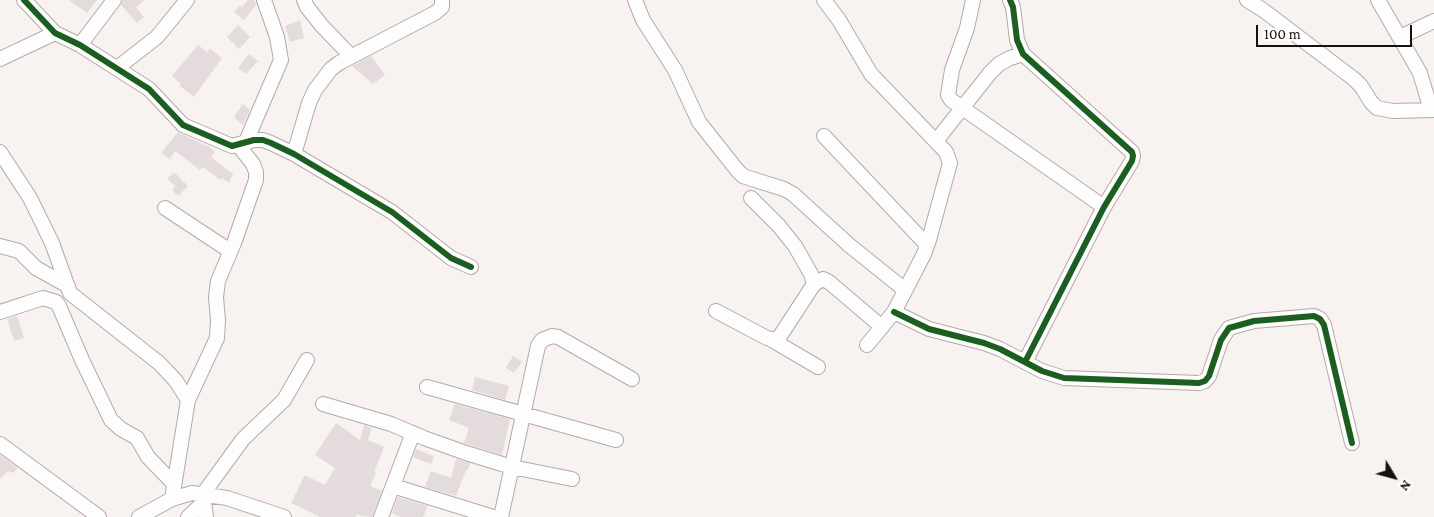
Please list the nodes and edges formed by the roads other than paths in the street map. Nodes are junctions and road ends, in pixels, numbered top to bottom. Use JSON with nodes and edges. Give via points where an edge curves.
{"nodes":[{"id":1,"x":24,"y":0,"type":"edge"},
{"id":2,"x":114,"y":0,"type":"edge"},
{"id":3,"x":187,"y":0,"type":"edge"},
{"id":4,"x":264,"y":0,"type":"edge"},
{"id":5,"x":304,"y":0,"type":"edge"},
{"id":6,"x":442,"y":0,"type":"edge"},
{"id":7,"x":635,"y":0,"type":"edge"},
{"id":8,"x":824,"y":0,"type":"edge"},
{"id":9,"x":973,"y":0,"type":"edge"},
{"id":10,"x":1010,"y":0,"type":"edge"},
{"id":11,"x":1247,"y":0,"type":"edge"},
{"id":12,"x":1378,"y":0,"type":"edge"},
{"id":13,"x":1266,"y":5,"type":"edge"},
{"id":14,"x":1434,"y":21,"type":"edge"},
{"id":15,"x":55,"y":33,"type":"junction"},
{"id":16,"x":1400,"y":36,"type":"junction"},
{"id":17,"x":80,"y":45,"type":"junction"},
{"id":18,"x":1024,"y":54,"type":"junction"},
{"id":19,"x":351,"y":56,"type":"junction"},
{"id":20,"x":0,"y":59,"type":"edge"},
{"id":21,"x":117,"y":68,"type":"junction"},
{"id":22,"x":961,"y":108,"type":"junction"},
{"id":23,"x":1432,"y":110,"type":"edge"},
{"id":24,"x":824,"y":136,"type":"dead end"},
{"id":25,"x":936,"y":141,"type":"junction"},
{"id":26,"x":242,"y":145,"type":"junction"},
{"id":27,"x":0,"y":152,"type":"edge"},
{"id":28,"x":294,"y":154,"type":"junction"},
{"id":29,"x":751,"y":198,"type":"dead end"},
{"id":30,"x":164,"y":208,"type":"dead end"},
{"id":31,"x":1104,"y":208,"type":"junction"},
{"id":32,"x":927,"y":245,"type":"junction"},
{"id":33,"x":0,"y":246,"type":"edge"},
{"id":34,"x":230,"y":251,"type":"junction"},
{"id":35,"x":471,"y":267,"type":"dead end"},
{"id":36,"x":814,"y":284,"type":"junction"},
{"id":37,"x":68,"y":286,"type":"junction"},
{"id":38,"x":905,"y":290,"type":"junction"},
{"id":39,"x":716,"y":311,"type":"dead end"},
{"id":40,"x":0,"y":312,"type":"edge"},
{"id":41,"x":894,"y":312,"type":"junction"},
{"id":42,"x":882,"y":327,"type":"junction"},
{"id":43,"x":772,"y":340,"type":"junction"},
{"id":44,"x":867,"y":345,"type":"dead end"},
{"id":45,"x":307,"y":360,"type":"dead end"},
{"id":46,"x":1025,"y":362,"type":"junction"},
{"id":47,"x":818,"y":367,"type":"dead end"},
{"id":48,"x":632,"y":379,"type":"dead end"},
{"id":49,"x":427,"y":387,"type":"dead end"},
{"id":50,"x":188,"y":400,"type":"junction"},
{"id":51,"x":323,"y":404,"type":"dead end"},
{"id":52,"x":523,"y":415,"type":"junction"},
{"id":53,"x":413,"y":433,"type":"junction"},
{"id":54,"x":616,"y":440,"type":"dead end"},
{"id":55,"x":1352,"y":443,"type":"dead end"},
{"id":56,"x":0,"y":444,"type":"edge"},
{"id":57,"x":512,"y":466,"type":"junction"},
{"id":58,"x":572,"y":479,"type":"dead end"},
{"id":59,"x":174,"y":484,"type":"junction"},
{"id":60,"x":392,"y":486,"type":"junction"},
{"id":61,"x":204,"y":498,"type":"junction"},
{"id":62,"x":172,"y":499,"type":"junction"},
{"id":63,"x":99,"y":517,"type":"edge"},
{"id":64,"x":139,"y":517,"type":"edge"},
{"id":65,"x":188,"y":517,"type":"edge"},
{"id":66,"x":206,"y":517,"type":"edge"},
{"id":67,"x":284,"y":517,"type":"edge"},
{"id":68,"x":381,"y":517,"type":"edge"},
{"id":69,"x":493,"y":517,"type":"edge"},
{"id":70,"x":501,"y":517,"type":"edge"}],
"edges":[{"from":1,"to":15,"type":"street"},
{"from":2,"to":17,"type":"street"},
{"from":3,"to":21,"type":"street","via":[[157,37]]},
{"from":4,"to":26,"type":"street","via":[[281,60]]},
{"from":5,"to":19,"type":"street","via":[[322,26]]},
{"from":6,"to":19,"type":"street","via":[[442,7],[435,13]]},
{"from":7,"to":38,"type":"street","via":[[700,122],[737,170],[743,176],[784,188],[793,194],[849,246]]},
{"from":8,"to":25,"type":"street","via":[[871,74]]},
{"from":9,"to":22,"type":"street","via":[[948,95]]},
{"from":10,"to":18,"type":"street","via":[[1017,40]]},
{"from":11,"to":13,"type":"street"},
{"from":12,"to":16,"type":"street"},
{"from":13,"to":23,"type":"street","via":[[1361,86],[1378,108]]},
{"from":14,"to":16,"type":"street"},
{"from":15,"to":17,"type":"street"},
{"from":15,"to":20,"type":"street"},
{"from":16,"to":23,"type":"street","via":[[1420,74]]},
{"from":17,"to":21,"type":"street"},
{"from":18,"to":22,"type":"street","via":[[999,64]]},
{"from":18,"to":31,"type":"street","via":[[1132,152],[1132,161]]},
{"from":19,"to":28,"type":"street","via":[[331,69],[315,90]]},
{"from":21,"to":26,"type":"street","via":[[149,90],[183,125],[232,146]]},
{"from":22,"to":25,"type":"street"},
{"from":22,"to":31,"type":"street"},
{"from":24,"to":32,"type":"street"},
{"from":25,"to":32,"type":"street","via":[[950,162]]},
{"from":26,"to":28,"type":"street","via":[[263,140]]},
{"from":26,"to":34,"type":"street","via":[[253,164],[256,180]]},
{"from":27,"to":37,"type":"street","via":[[30,198]]},
{"from":28,"to":35,"type":"street","via":[[392,212],[451,258]]},
{"from":29,"to":36,"type":"street","via":[[795,246]]},
{"from":30,"to":34,"type":"street"},
{"from":31,"to":46,"type":"street"},
{"from":32,"to":38,"type":"street"},
{"from":33,"to":37,"type":"street","via":[[18,252],[36,268]]},
{"from":34,"to":50,"type":"street","via":[[216,289],[217,338]]},
{"from":36,"to":42,"type":"street","via":[[823,279],[828,282]]},
{"from":36,"to":43,"type":"street","via":[[780,336]]},
{"from":37,"to":50,"type":"street","via":[[74,297],[159,363]]},
{"from":38,"to":41,"type":"street"},
{"from":39,"to":43,"type":"street"},
{"from":40,"to":59,"type":"street","via":[[43,298],[56,302],[111,420],[137,438],[148,456]]},
{"from":41,"to":42,"type":"street"},
{"from":41,"to":46,"type":"street","via":[[929,329],[984,343]]},
{"from":42,"to":44,"type":"street"},
{"from":43,"to":47,"type":"street"},
{"from":45,"to":61,"type":"street","via":[[284,400],[243,439]]},
{"from":46,"to":55,"type":"street","via":[[1048,373],[1070,378],[1199,383],[1209,376],[1221,340],[1229,328],[1254,321],[1314,316],[1324,325]]},
{"from":48,"to":52,"type":"street","via":[[558,337],[546,337],[538,346]]},
{"from":49,"to":52,"type":"street"},
{"from":50,"to":59,"type":"street"},
{"from":51,"to":53,"type":"street"},
{"from":52,"to":54,"type":"street"},
{"from":52,"to":57,"type":"street"},
{"from":53,"to":57,"type":"street"},
{"from":53,"to":60,"type":"street"},
{"from":56,"to":63,"type":"street"},
{"from":57,"to":58,"type":"street"},
{"from":57,"to":70,"type":"street"},
{"from":59,"to":62,"type":"street"},
{"from":60,"to":68,"type":"street"},
{"from":60,"to":69,"type":"street"},
{"from":61,"to":62,"type":"street","via":[[182,495]]},
{"from":61,"to":65,"type":"street"},
{"from":61,"to":66,"type":"street"},
{"from":61,"to":67,"type":"street","via":[[227,498]]},
{"from":62,"to":64,"type":"street"}]}
